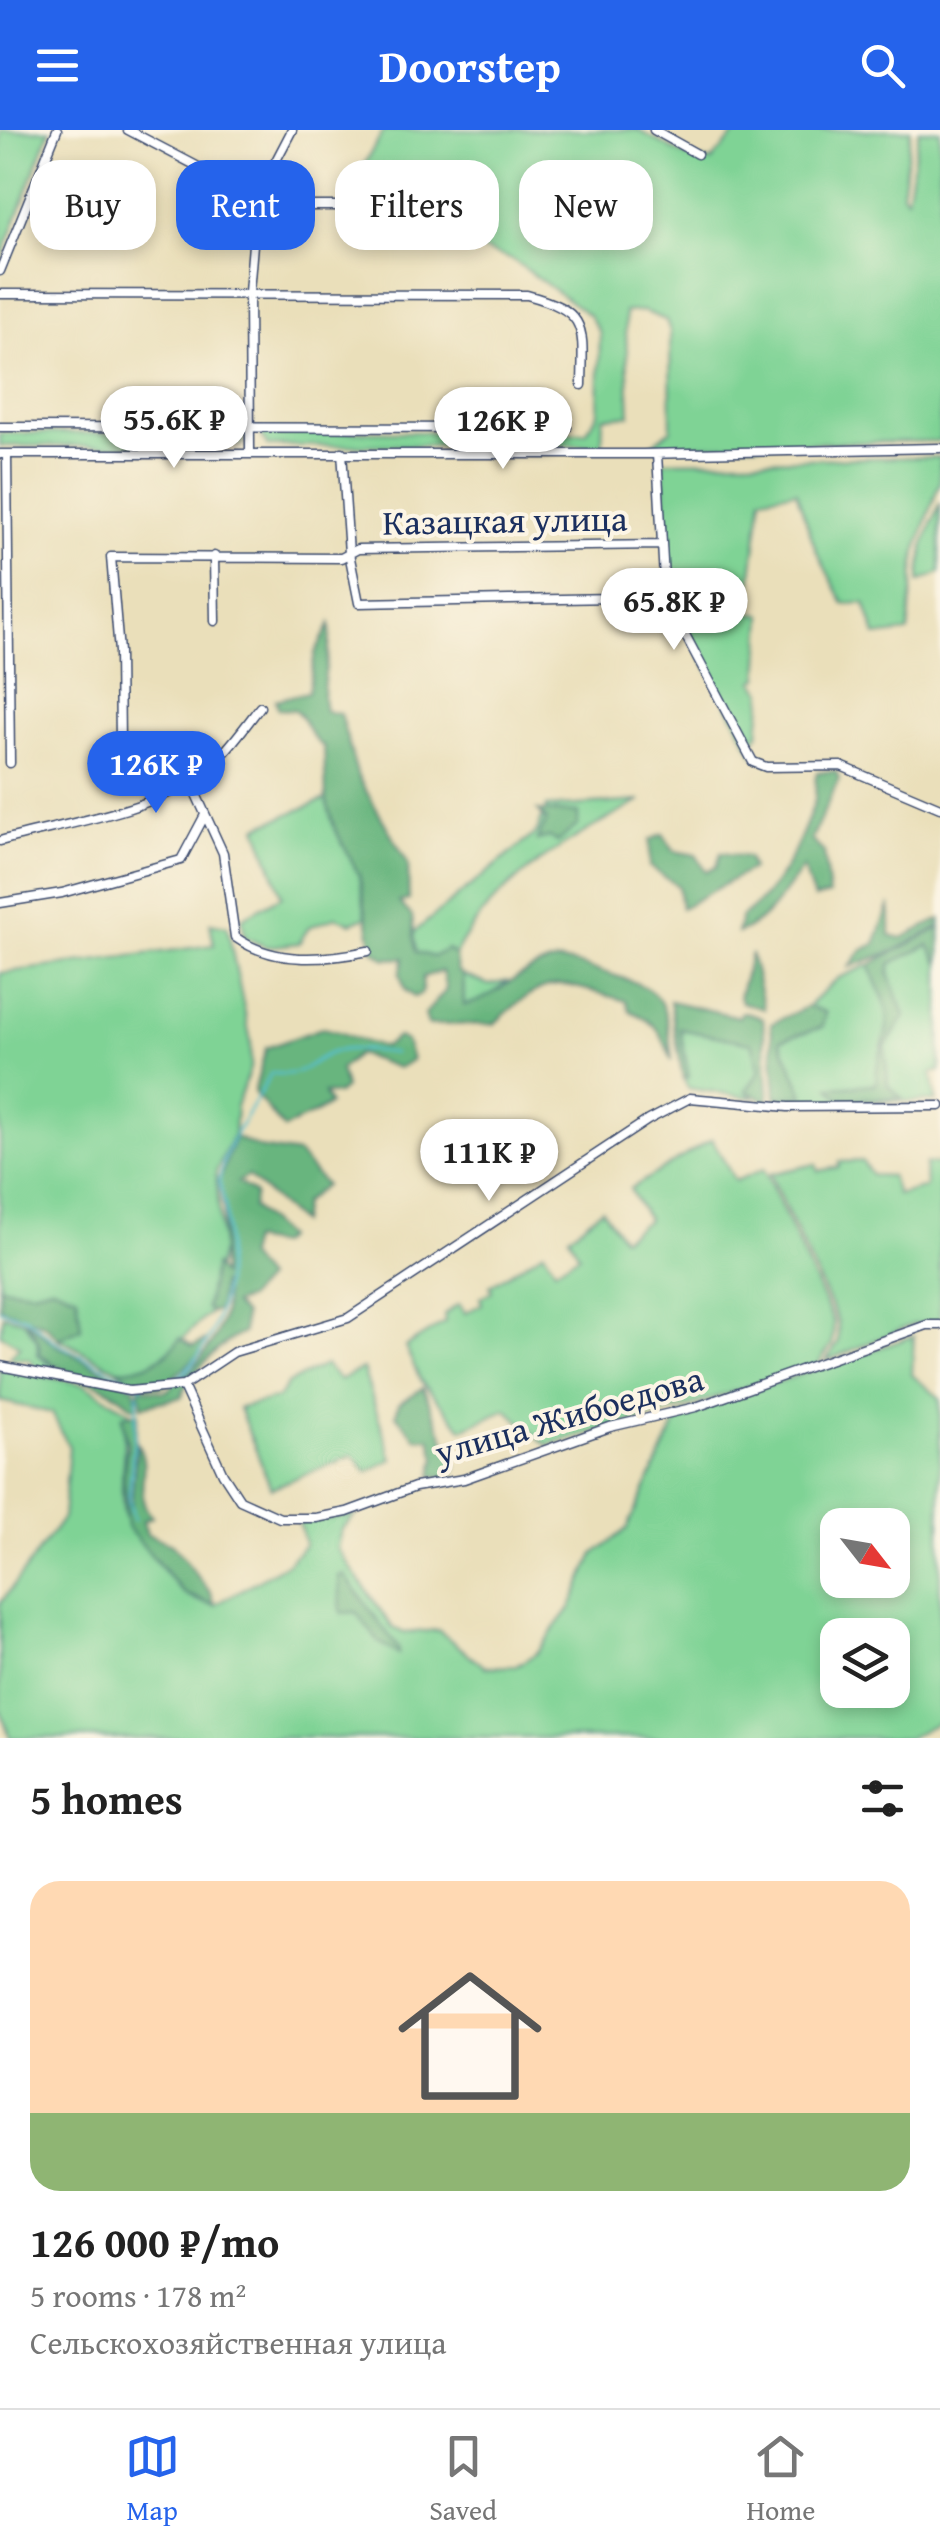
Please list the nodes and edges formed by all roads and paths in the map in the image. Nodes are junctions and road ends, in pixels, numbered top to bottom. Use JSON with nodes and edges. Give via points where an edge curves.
{"nodes":[{"id":1,"x":58,"y":130,"type":"edge"},
{"id":2,"x":128,"y":130,"type":"edge"},
{"id":3,"x":292,"y":130,"type":"edge"},
{"id":4,"x":654,"y":130,"type":"edge"},
{"id":5,"x":697,"y":154,"type":"dead end"},
{"id":6,"x":186,"y":160,"type":"edge"},
{"id":7,"x":276,"y":160,"type":"edge"},
{"id":8,"x":253,"y":250,"type":"edge"},
{"id":9,"x":0,"y":271,"type":"edge"},
{"id":10,"x":249,"y":292,"type":"junction"},
{"id":11,"x":0,"y":294,"type":"edge"},
{"id":12,"x":582,"y":385,"type":"dead end"},
{"id":13,"x":0,"y":427,"type":"edge"},
{"id":14,"x":568,"y":428,"type":"dead end"},
{"id":15,"x":251,"y":430,"type":"junction"},
{"id":16,"x":940,"y":448,"type":"edge"},
{"id":17,"x":250,"y":451,"type":"junction"},
{"id":18,"x":342,"y":452,"type":"junction"},
{"id":19,"x":4,"y":454,"type":"edge"},
{"id":20,"x":657,"y":454,"type":"junction"},
{"id":21,"x":662,"y":545,"type":"junction"},
{"id":22,"x":349,"y":554,"type":"junction"},
{"id":23,"x":214,"y":556,"type":"junction"},
{"id":24,"x":666,"y":597,"type":"junction"},
{"id":25,"x":215,"y":622,"type":"dead end"},
{"id":26,"x":260,"y":707,"type":"dead end"},
{"id":27,"x":120,"y":744,"type":"dead end"},
{"id":28,"x":10,"y":763,"type":"dead end"},
{"id":29,"x":190,"y":782,"type":"junction"},
{"id":30,"x":940,"y":808,"type":"edge"},
{"id":31,"x":205,"y":816,"type":"junction"},
{"id":32,"x":0,"y":841,"type":"edge"},
{"id":33,"x":0,"y":903,"type":"edge"},
{"id":34,"x":368,"y":951,"type":"dead end"},
{"id":35,"x":940,"y":1106,"type":"edge"},
{"id":36,"x":940,"y":1325,"type":"edge"},
{"id":37,"x":0,"y":1366,"type":"edge"},
{"id":38,"x":180,"y":1386,"type":"junction"}],
"edges":[{"from":1,"to":9,"type":"street"},
{"from":2,"to":6,"type":"street"},
{"from":3,"to":7,"type":"street"},
{"from":4,"to":5,"type":"street"},
{"from":8,"to":10,"type":"street"},
{"from":10,"to":11,"type":"street"},
{"from":10,"to":12,"type":"street","via":[[527,295],[557,303],[583,329]]},
{"from":10,"to":15,"type":"street"},
{"from":13,"to":15,"type":"street"},
{"from":14,"to":15,"type":"street"},
{"from":15,"to":17,"type":"street"},
{"from":16,"to":20,"type":"street"},
{"from":17,"to":18,"type":"street"},
{"from":17,"to":19,"type":"street"},
{"from":18,"to":20,"type":"street"},
{"from":18,"to":22,"type":"street","name":"Казацкая улица"},
{"from":19,"to":28,"type":"street"},
{"from":20,"to":21,"type":"street"},
{"from":21,"to":22,"type":"street","name":"Казацкая улица"},
{"from":21,"to":24,"type":"street"},
{"from":22,"to":23,"type":"street","name":"Казацкая улица"},
{"from":22,"to":24,"type":"street","name":"Казацкая улица","via":[[360,604]]},
{"from":23,"to":25,"type":"street"},
{"from":23,"to":27,"type":"street","name":"Казацкая улица","via":[[110,557]]},
{"from":24,"to":30,"type":"street","via":[[753,762],[842,766]]},
{"from":26,"to":29,"type":"street"},
{"from":29,"to":31,"type":"street"},
{"from":29,"to":32,"type":"street"},
{"from":31,"to":33,"type":"street","via":[[181,860]]},
{"from":31,"to":34,"type":"street","via":[[223,854],[235,937],[293,958]]},
{"from":35,"to":38,"type":"street","via":[[788,1107],[690,1098],[348,1318],[234,1352]]},
{"from":36,"to":38,"type":"street","name":"улица Жибоедова","via":[[464,1479],[414,1487],[347,1512],[280,1518],[240,1500]]},
{"from":37,"to":38,"type":"street","via":[[129,1391]]}]}
